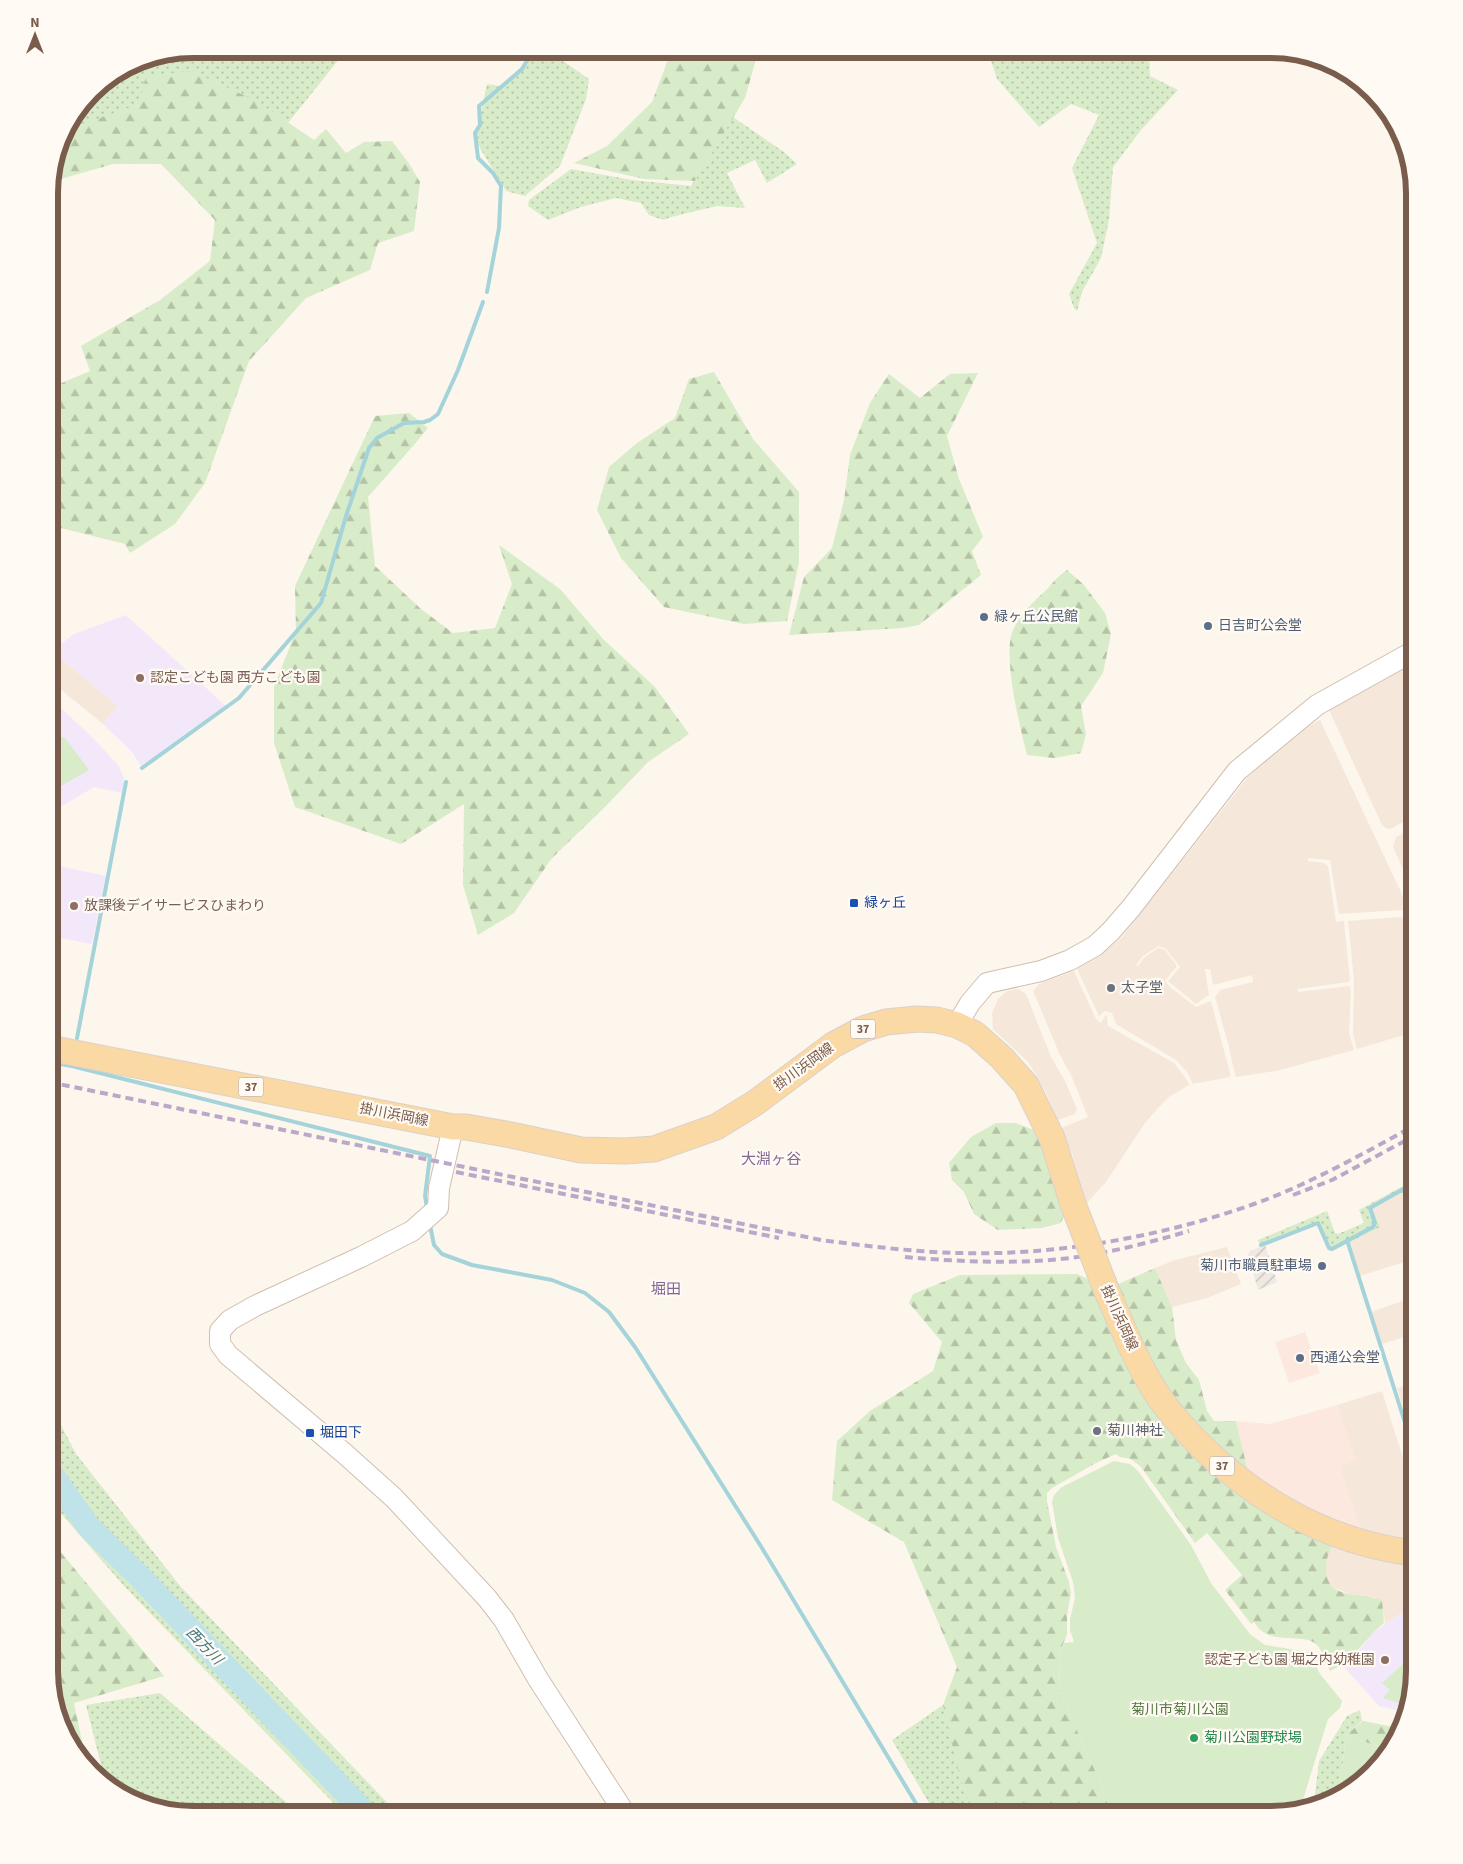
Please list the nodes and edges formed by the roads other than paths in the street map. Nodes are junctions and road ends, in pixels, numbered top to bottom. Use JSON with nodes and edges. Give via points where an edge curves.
{"nodes":[{"id":1,"x":1406,"y":655,"type":"edge"},
{"id":2,"x":957,"y":1025,"type":"junction"},
{"id":3,"x":58,"y":1050,"type":"edge"},
{"id":4,"x":453,"y":1127,"type":"junction"},
{"id":5,"x":1406,"y":1552,"type":"edge"},
{"id":6,"x":620,"y":1806,"type":"edge"}],
"edges":[{"from":1,"to":2,"type":"street","via":[[1317,705],[1236,771],[1131,908],[1095,946],[1041,971],[987,983]]},
{"from":2,"to":4,"type":"main road","name":"掛川浜岡線","number":"37","via":[[917,1019],[886,1022],[863,1029],[833,1045],[755,1103],[716,1127],[654,1149],[581,1150]]},
{"from":2,"to":5,"type":"main road","name":"掛川浜岡線","number":"37","bridge":true,"via":[[975,1034],[1026,1085],[1052,1138],[1106,1289],[1156,1394],[1223,1468],[1273,1504],[1320,1528],[1386,1549]]},
{"from":3,"to":4,"type":"main road","name":"掛川浜岡線","number":"37"},
{"from":4,"to":6,"type":"street","via":[[432,1214],[412,1231],[230,1320],[220,1331],[220,1344],[228,1355],[394,1498],[486,1598],[504,1620]]}]}
